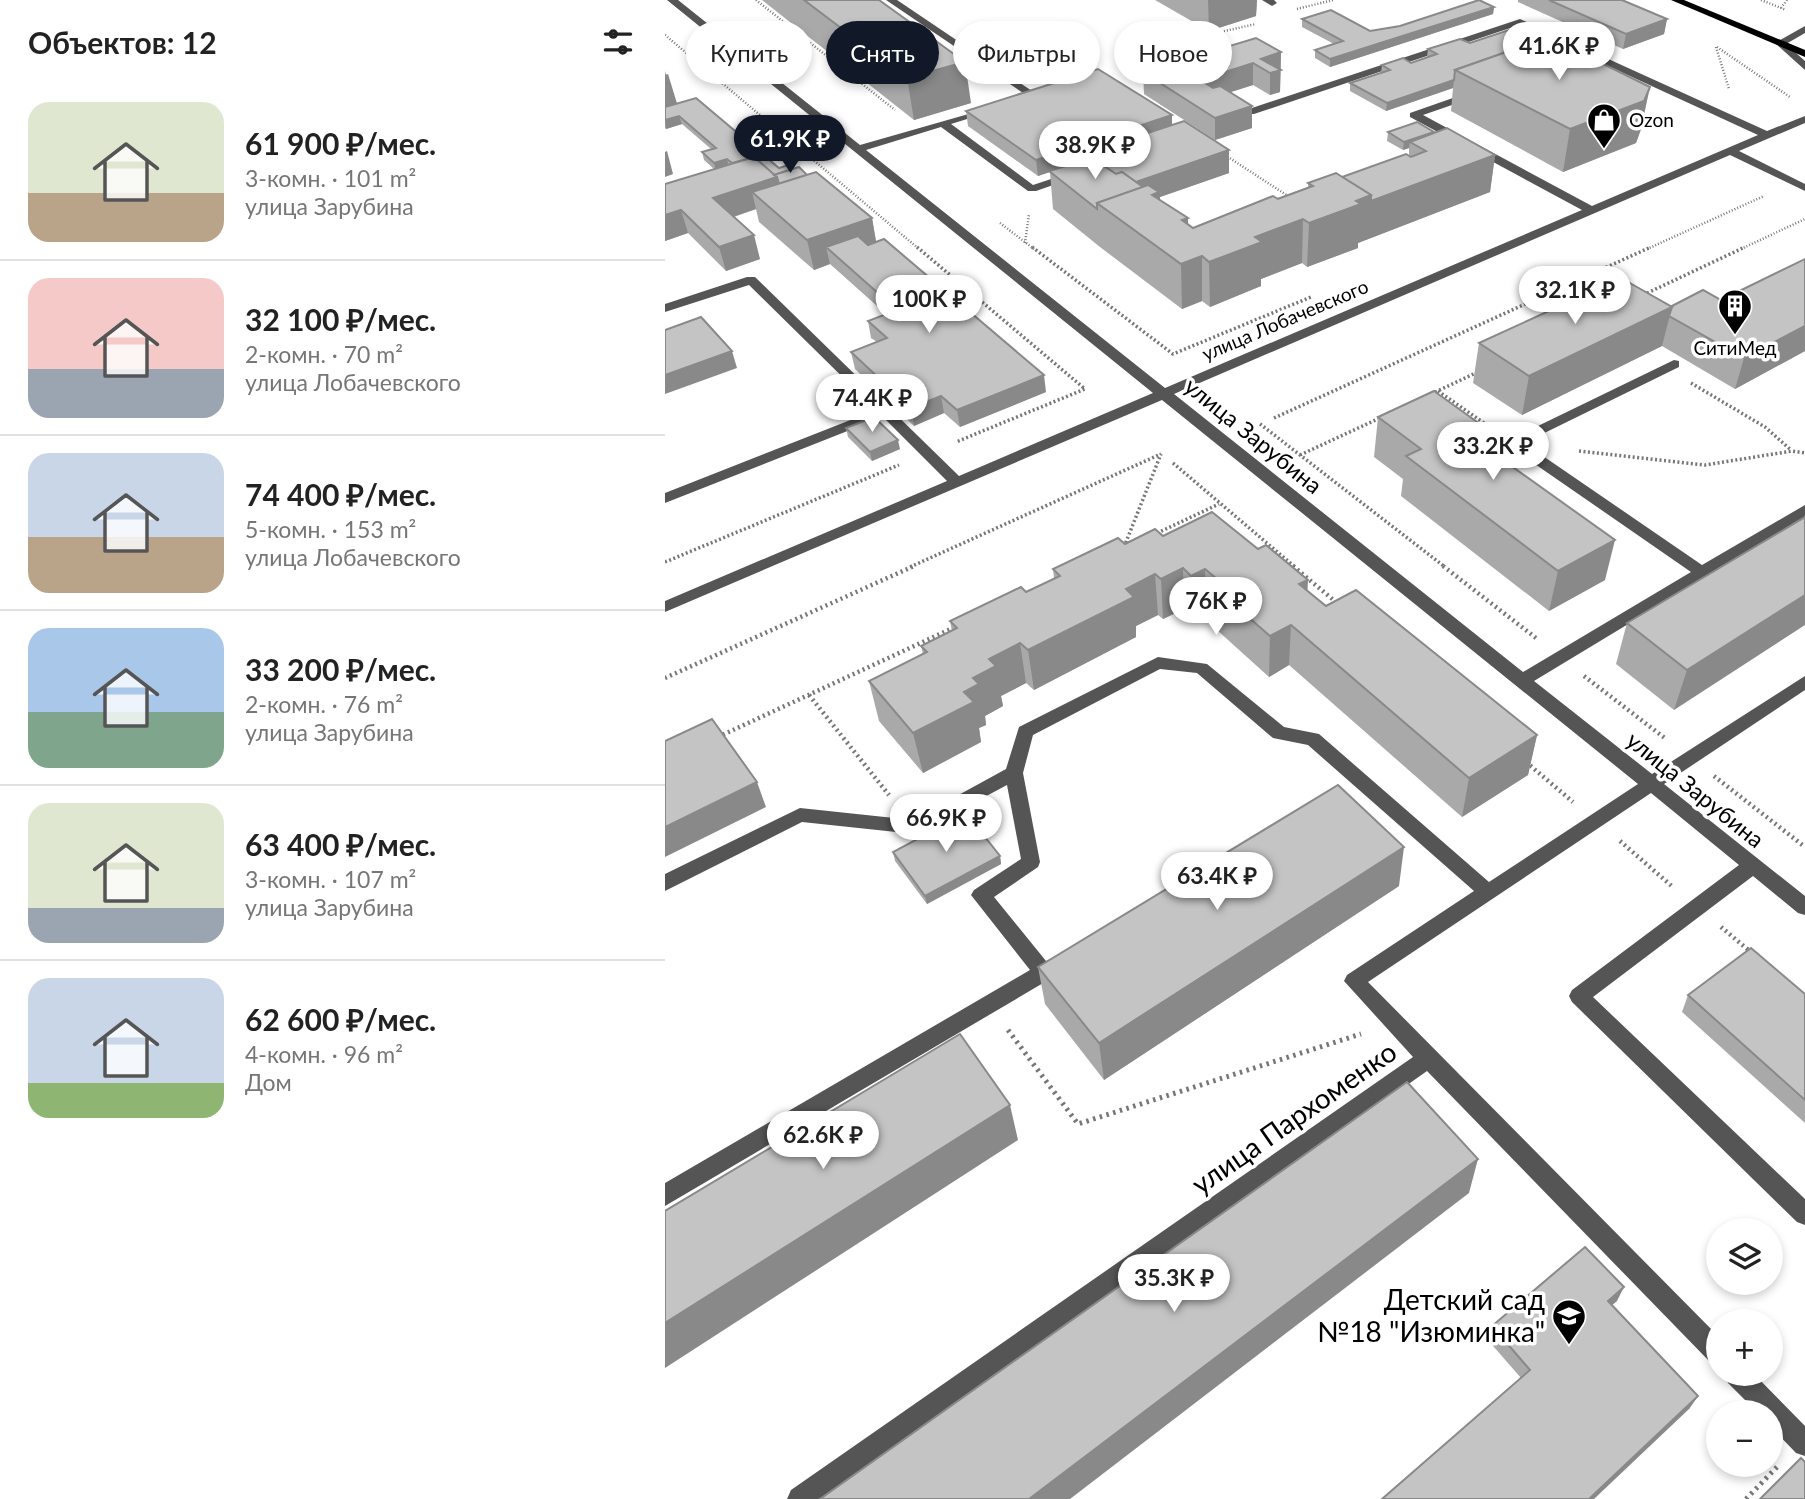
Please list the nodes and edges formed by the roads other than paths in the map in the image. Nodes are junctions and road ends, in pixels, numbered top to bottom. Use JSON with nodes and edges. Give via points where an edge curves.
{"nodes":[{"id":1,"x":672,"y":0,"type":"edge"},
{"id":2,"x":891,"y":0,"type":"edge"},
{"id":3,"x":1676,"y":0,"type":"edge"},
{"id":4,"x":1805,"y":29,"type":"edge"},
{"id":5,"x":1780,"y":43,"type":"junction"},
{"id":6,"x":1805,"y":52,"type":"edge"},
{"id":7,"x":1588,"y":54,"type":"junction"},
{"id":8,"x":1576,"y":58,"type":"edge"},
{"id":9,"x":1805,"y":66,"type":"edge"},
{"id":10,"x":1489,"y":89,"type":"edge"},
{"id":11,"x":1045,"y":91,"type":"edge"},
{"id":12,"x":1033,"y":95,"type":"junction"},
{"id":13,"x":1020,"y":99,"type":"edge"},
{"id":14,"x":979,"y":103,"type":"dead end"},
{"id":15,"x":1007,"y":103,"type":"edge"},
{"id":16,"x":1250,"y":112,"type":"dead end"},
{"id":17,"x":1805,"y":119,"type":"edge"},
{"id":18,"x":942,"y":123,"type":"junction"},
{"id":19,"x":1766,"y":135,"type":"junction"},
{"id":20,"x":1464,"y":142,"type":"junction"},
{"id":21,"x":854,"y":145,"type":"junction"},
{"id":22,"x":1451,"y":147,"type":"edge"},
{"id":23,"x":1730,"y":151,"type":"junction"},
{"id":24,"x":1081,"y":172,"type":"edge"},
{"id":25,"x":1800,"y":186,"type":"edge"},
{"id":26,"x":1591,"y":210,"type":"junction"},
{"id":27,"x":665,"y":308,"type":"edge"},
{"id":28,"x":1670,"y":366,"type":"road end"},
{"id":29,"x":1164,"y":393,"type":"junction"},
{"id":30,"x":885,"y":411,"type":"junction"},
{"id":31,"x":957,"y":482,"type":"junction"},
{"id":32,"x":665,"y":498,"type":"edge"},
{"id":33,"x":1805,"y":510,"type":"edge"},
{"id":34,"x":1702,"y":572,"type":"junction"},
{"id":35,"x":665,"y":607,"type":"edge"},
{"id":36,"x":1522,"y":680,"type":"junction"},
{"id":37,"x":1805,"y":682,"type":"edge"},
{"id":38,"x":1014,"y":773,"type":"junction"},
{"id":39,"x":1366,"y":783,"type":"junction"},
{"id":40,"x":1651,"y":784,"type":"junction"},
{"id":41,"x":1342,"y":797,"type":"edge"},
{"id":42,"x":1753,"y":865,"type":"junction"},
{"id":43,"x":665,"y":883,"type":"edge"},
{"id":44,"x":1488,"y":892,"type":"junction"},
{"id":45,"x":1805,"y":907,"type":"edge"},
{"id":46,"x":1080,"y":952,"type":"edge"},
{"id":47,"x":1044,"y":973,"type":"junction"},
{"id":48,"x":1428,"y":1058,"type":"junction"},
{"id":49,"x":665,"y":1195,"type":"edge"},
{"id":50,"x":1805,"y":1214,"type":"edge"},
{"id":51,"x":1706,"y":1342,"type":"edge"},
{"id":52,"x":1749,"y":1386,"type":"edge"},
{"id":53,"x":1804,"y":1442,"type":"edge"},
{"id":54,"x":800,"y":1499,"type":"edge"}],
"edges":[{"from":1,"to":21,"type":"street","name":"улица Зарубина"},
{"from":2,"to":12,"type":"street"},
{"from":3,"to":5,"type":"main road"},
{"from":4,"to":5,"type":"street"},
{"from":5,"to":6,"type":"main road"},
{"from":5,"to":9,"type":"street"},
{"from":7,"to":8,"type":"street"},
{"from":7,"to":16,"type":"street","via":[[1520,22]]},
{"from":7,"to":19,"type":"street"},
{"from":10,"to":20,"type":"street","via":[[1414,115]]},
{"from":11,"to":12,"type":"street"},
{"from":12,"to":13,"type":"street"},
{"from":14,"to":21,"type":"street"},
{"from":15,"to":18,"type":"street"},
{"from":17,"to":19,"type":"street","name":"улица Лобачевского"},
{"from":18,"to":21,"type":"street"},
{"from":18,"to":24,"type":"street","via":[[1032,189]]},
{"from":19,"to":23,"type":"street","name":"улица Лобачевского"},
{"from":20,"to":22,"type":"street"},
{"from":20,"to":26,"type":"street"},
{"from":21,"to":29,"type":"street","name":"улица Зарубина"},
{"from":23,"to":25,"type":"street"},
{"from":23,"to":26,"type":"street","name":"улица Лобачевского"},
{"from":26,"to":29,"type":"street","name":"улица Лобачевского"},
{"from":27,"to":30,"type":"street","via":[[751,280]]},
{"from":28,"to":34,"type":"street","via":[[1514,443]]},
{"from":29,"to":31,"type":"street","name":"улица Лобачевского"},
{"from":29,"to":36,"type":"street","name":"улица Зарубина"},
{"from":30,"to":31,"type":"street"},
{"from":30,"to":32,"type":"street"},
{"from":31,"to":35,"type":"street","name":"улица Лобачевского"},
{"from":33,"to":34,"type":"street"},
{"from":34,"to":36,"type":"street"},
{"from":36,"to":40,"type":"street","name":"улица Зарубина"},
{"from":37,"to":40,"type":"street","name":"улица Пархоменко"},
{"from":38,"to":39,"type":"street","via":[[1025,731],[1158,663],[1201,668],[1279,733],[1313,739]]},
{"from":38,"to":43,"type":"street","via":[[915,827],[800,815]]},
{"from":38,"to":47,"type":"street","via":[[1031,862],[981,895]]},
{"from":39,"to":41,"type":"street"},
{"from":39,"to":44,"type":"street"},
{"from":40,"to":42,"type":"street","name":"улица Зарубина"},
{"from":40,"to":44,"type":"street","name":"улица Пархоменко"},
{"from":42,"to":45,"type":"street","name":"улица Зарубина"},
{"from":42,"to":50,"type":"street","via":[[1579,996]]},
{"from":44,"to":48,"type":"street","name":"улица Пархоменко","via":[[1355,981]]},
{"from":46,"to":47,"type":"street"},
{"from":47,"to":49,"type":"street"},
{"from":48,"to":51,"type":"street"},
{"from":48,"to":54,"type":"street","name":"улица Пархоменко"},
{"from":52,"to":53,"type":"street"}]}
